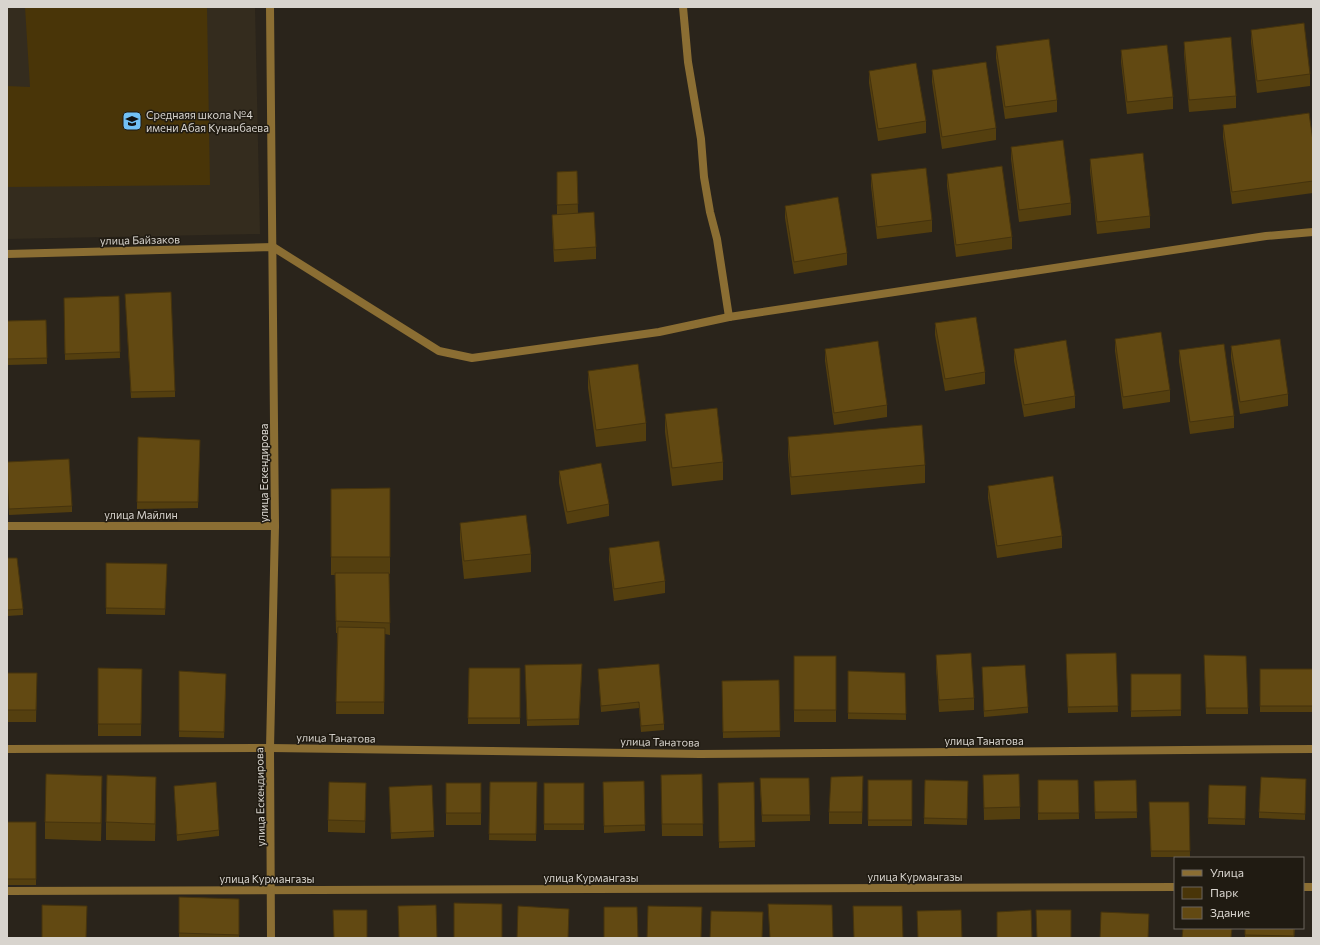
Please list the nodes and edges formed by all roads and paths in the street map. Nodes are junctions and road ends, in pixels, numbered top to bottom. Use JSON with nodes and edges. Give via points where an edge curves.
{"nodes":[{"id":1,"x":270,"y":7,"type":"edge"},
{"id":2,"x":683,"y":7,"type":"edge"},
{"id":3,"x":1313,"y":232,"type":"edge"},
{"id":4,"x":273,"y":247,"type":"junction"},
{"id":5,"x":7,"y":254,"type":"edge"},
{"id":6,"x":729,"y":317,"type":"junction"},
{"id":7,"x":7,"y":526,"type":"edge"},
{"id":8,"x":275,"y":526,"type":"junction"},
{"id":9,"x":270,"y":748,"type":"junction"},
{"id":10,"x":7,"y":749,"type":"edge"},
{"id":11,"x":1313,"y":749,"type":"edge"},
{"id":12,"x":1174,"y":887,"type":"edge"},
{"id":13,"x":272,"y":890,"type":"junction"},
{"id":14,"x":7,"y":891,"type":"edge"},
{"id":15,"x":271,"y":938,"type":"edge"}],
"edges":[{"from":1,"to":4,"type":"street","name":"улица Ескендирова"},
{"from":2,"to":6,"type":"street","via":[[704,177]]},
{"from":3,"to":6,"type":"street","via":[[1266,236]]},
{"from":4,"to":5,"type":"street","name":"улица Байзаков"},
{"from":4,"to":6,"type":"street","via":[[439,351],[472,358],[659,332]]},
{"from":4,"to":8,"type":"street","name":"улица Ескендирова"},
{"from":7,"to":8,"type":"street","name":"улица Майлин"},
{"from":8,"to":9,"type":"street","name":"улица Ескендирова"},
{"from":9,"to":10,"type":"street","name":"улица Танатова"},
{"from":9,"to":11,"type":"street","name":"улица Танатова","via":[[700,754]]},
{"from":9,"to":13,"type":"street","name":"улица Ескендирова"},
{"from":12,"to":13,"type":"street","name":"улица Курмангазы"},
{"from":13,"to":14,"type":"street","name":"улица Курмангазы"},
{"from":13,"to":15,"type":"street","name":"улица Ескендирова"}]}
